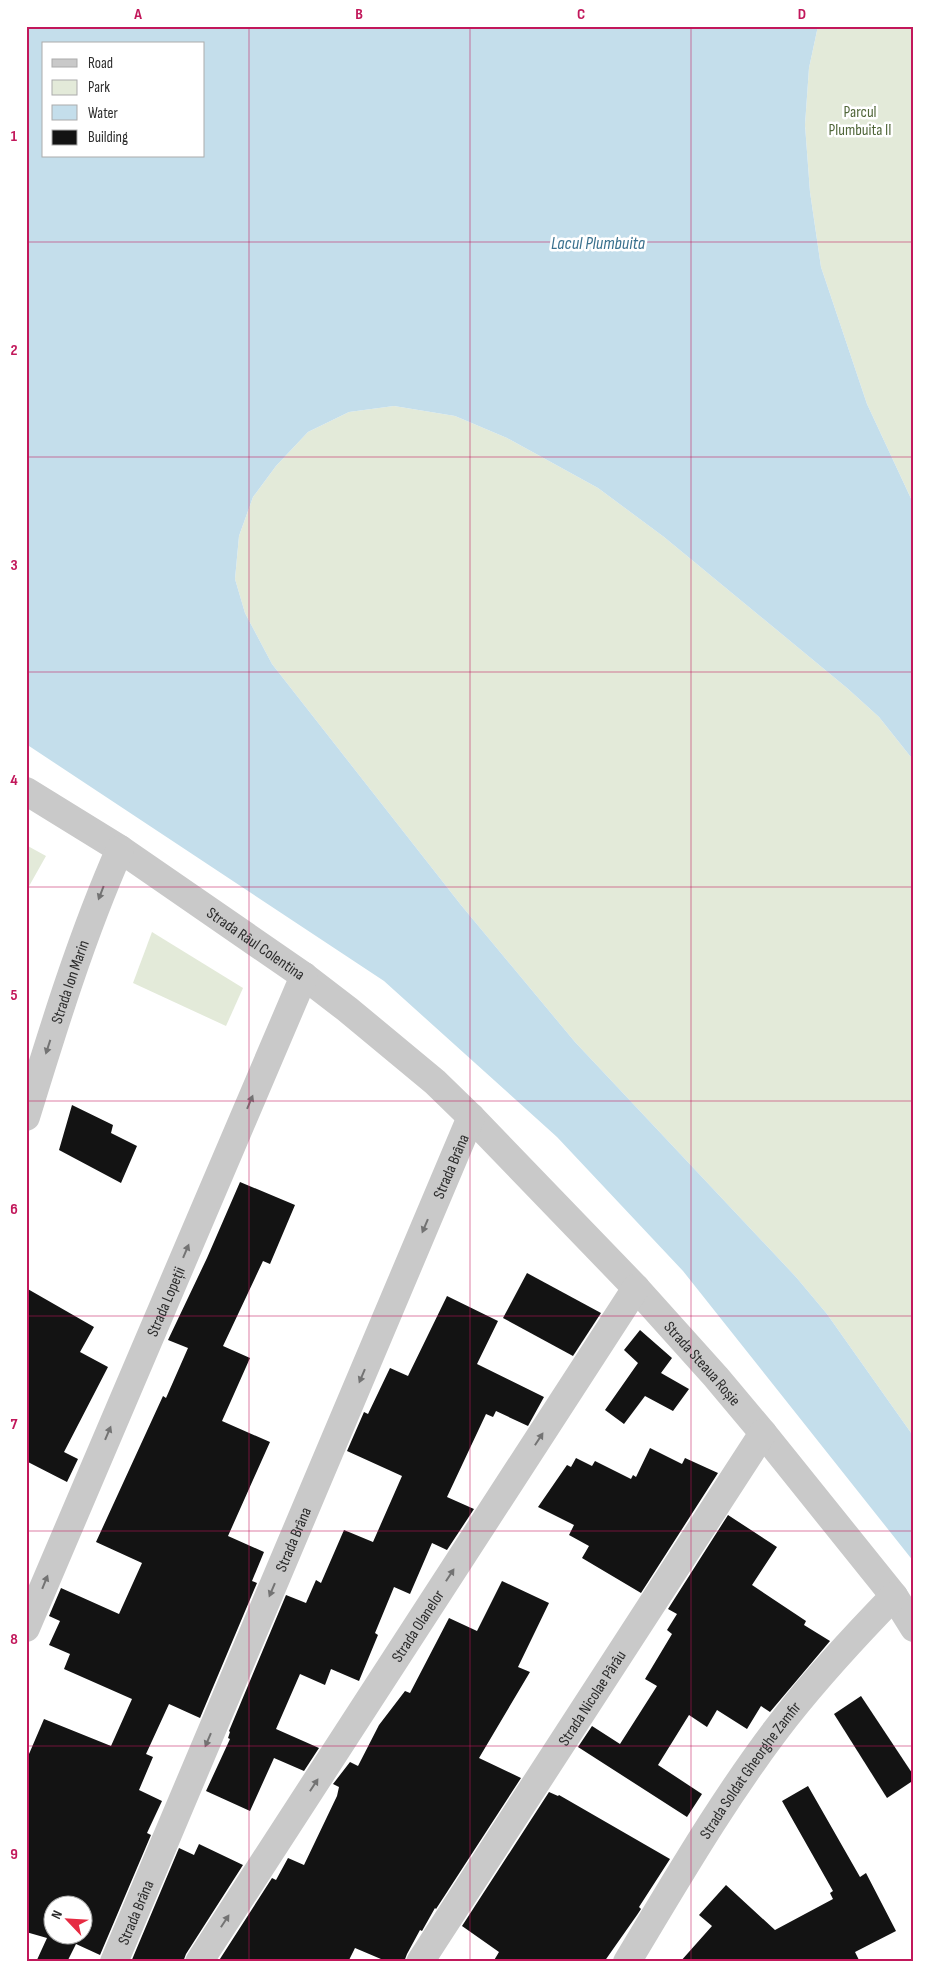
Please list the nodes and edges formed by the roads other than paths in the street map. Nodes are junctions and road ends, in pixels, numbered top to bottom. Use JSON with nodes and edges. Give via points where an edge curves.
{"nodes":[{"id":1,"x":26,"y":791,"type":"edge"},
{"id":2,"x":120,"y":848,"type":"junction"},
{"id":3,"x":304,"y":976,"type":"junction"},
{"id":4,"x":26,"y":1117,"type":"edge"},
{"id":5,"x":471,"y":1117,"type":"junction"},
{"id":6,"x":636,"y":1288,"type":"junction"},
{"id":7,"x":764,"y":1433,"type":"junction"},
{"id":8,"x":894,"y":1596,"type":"junction"},
{"id":9,"x":26,"y":1628,"type":"edge"},
{"id":10,"x":914,"y":1628,"type":"edge"},
{"id":11,"x":114,"y":1962,"type":"edge"},
{"id":12,"x":199,"y":1962,"type":"edge"},
{"id":13,"x":420,"y":1962,"type":"edge"},
{"id":14,"x":627,"y":1962,"type":"edge"}],
"edges":[{"from":1,"to":2,"type":"street","name":"Strada Râul Colentina"},
{"from":2,"to":3,"type":"street","name":"Strada Râul Colentina"},
{"from":2,"to":4,"type":"street","name":"Strada Ion Marin","one_way":true,"via":[[83,943]]},
{"from":3,"to":5,"type":"street","name":"Strada Râul Colentina","via":[[435,1082]]},
{"from":9,"to":3,"type":"street","name":"Strada Lopeții","one_way":true},
{"from":5,"to":6,"type":"street","name":"Strada Steaua Roșie"},
{"from":5,"to":11,"type":"street","name":"Strada Brâna","one_way":true},
{"from":6,"to":7,"type":"street","name":"Strada Steaua Roșie"},
{"from":12,"to":6,"type":"street","name":"Strada Olanelor","one_way":true},
{"from":7,"to":8,"type":"street","name":"Strada Steaua Roșie"},
{"from":7,"to":13,"type":"street","name":"Strada Nicolae Pârâu"},
{"from":8,"to":10,"type":"street","name":"Strada Steaua Roșie"},
{"from":8,"to":14,"type":"street","name":"Strada Soldat Gheorghe Zamfir","via":[[785,1718],[734,1789]]}]}
